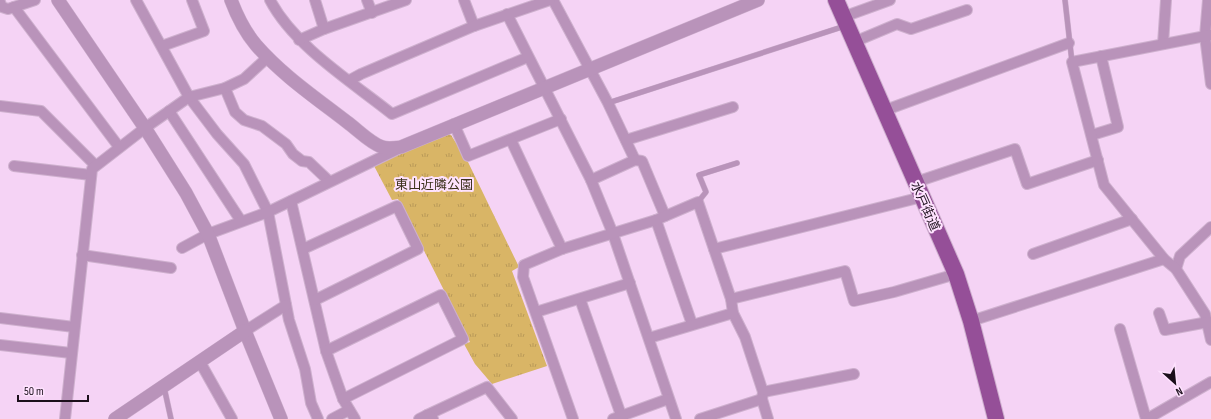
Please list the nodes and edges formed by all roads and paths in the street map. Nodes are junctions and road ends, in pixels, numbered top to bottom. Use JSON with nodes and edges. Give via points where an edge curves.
{"nodes":[{"id":1,"x":35,"y":0,"type":"edge"},
{"id":2,"x":58,"y":0,"type":"edge"},
{"id":3,"x":136,"y":0,"type":"edge"},
{"id":4,"x":192,"y":0,"type":"edge"},
{"id":5,"x":231,"y":0,"type":"edge"},
{"id":6,"x":270,"y":0,"type":"edge"},
{"id":7,"x":315,"y":0,"type":"edge"},
{"id":8,"x":367,"y":0,"type":"edge"},
{"id":9,"x":406,"y":0,"type":"edge"},
{"id":10,"x":464,"y":0,"type":"edge"},
{"id":11,"x":550,"y":0,"type":"edge"},
{"id":12,"x":553,"y":0,"type":"edge"},
{"id":13,"x":758,"y":0,"type":"edge"},
{"id":14,"x":836,"y":0,"type":"edge"},
{"id":15,"x":890,"y":0,"type":"edge"},
{"id":16,"x":1065,"y":0,"type":"edge"},
{"id":17,"x":1166,"y":0,"type":"edge"},
{"id":18,"x":1208,"y":0,"type":"edge"},
{"id":19,"x":1,"y":5,"type":"edge"},
{"id":20,"x":14,"y":7,"type":"junction"},
{"id":21,"x":967,"y":10,"type":"dead end"},
{"id":22,"x":372,"y":13,"type":"junction"},
{"id":23,"x":507,"y":14,"type":"junction"},
{"id":24,"x":845,"y":21,"type":"junction"},
{"id":25,"x":474,"y":26,"type":"junction"},
{"id":26,"x":324,"y":29,"type":"junction"},
{"id":27,"x":1208,"y":35,"type":"edge"},
{"id":28,"x":299,"y":40,"type":"junction"},
{"id":29,"x":854,"y":42,"type":"junction"},
{"id":30,"x":1069,"y":44,"type":"junction"},
{"id":31,"x":1163,"y":44,"type":"junction"},
{"id":32,"x":162,"y":46,"type":"junction"},
{"id":33,"x":1101,"y":56,"type":"junction"},
{"id":34,"x":268,"y":57,"type":"junction"},
{"id":35,"x":528,"y":57,"type":"junction"},
{"id":36,"x":1072,"y":62,"type":"junction"},
{"id":37,"x":589,"y":69,"type":"junction"},
{"id":38,"x":350,"y":80,"type":"junction"},
{"id":39,"x":1211,"y":84,"type":"edge"},
{"id":40,"x":544,"y":86,"type":"junction"},
{"id":41,"x":224,"y":88,"type":"junction"},
{"id":42,"x":188,"y":97,"type":"junction"},
{"id":43,"x":608,"y":103,"type":"junction"},
{"id":44,"x":0,"y":106,"type":"edge"},
{"id":45,"x":733,"y":107,"type":"dead end"},
{"id":46,"x":169,"y":111,"type":"junction"},
{"id":47,"x":883,"y":111,"type":"junction"},
{"id":48,"x":561,"y":119,"type":"junction"},
{"id":49,"x":454,"y":124,"type":"junction"},
{"id":50,"x":145,"y":128,"type":"junction"},
{"id":51,"x":1092,"y":135,"type":"junction"},
{"id":52,"x":511,"y":140,"type":"junction"},
{"id":53,"x":626,"y":140,"type":"junction"},
{"id":54,"x":119,"y":147,"type":"junction"},
{"id":55,"x":400,"y":147,"type":"junction"},
{"id":56,"x":635,"y":160,"type":"junction"},
{"id":57,"x":1098,"y":160,"type":"junction"},
{"id":58,"x":737,"y":163,"type":"dead end"},
{"id":59,"x":95,"y":165,"type":"junction"},
{"id":60,"x":14,"y":166,"type":"dead end"},
{"id":61,"x":91,"y":175,"type":"junction"},
{"id":62,"x":591,"y":180,"type":"junction"},
{"id":63,"x":328,"y":181,"type":"junction"},
{"id":64,"x":916,"y":182,"type":"junction"},
{"id":65,"x":922,"y":197,"type":"junction"},
{"id":66,"x":291,"y":201,"type":"junction"},
{"id":67,"x":698,"y":202,"type":"junction"},
{"id":68,"x":268,"y":212,"type":"junction"},
{"id":69,"x":661,"y":218,"type":"junction"},
{"id":70,"x":1132,"y":219,"type":"junction"},
{"id":71,"x":241,"y":221,"type":"junction"},
{"id":72,"x":1211,"y":227,"type":"edge"},
{"id":73,"x":208,"y":234,"type":"junction"},
{"id":74,"x":613,"y":234,"type":"junction"},
{"id":75,"x":182,"y":248,"type":"dead end"},
{"id":76,"x":303,"y":249,"type":"junction"},
{"id":77,"x":562,"y":249,"type":"junction"},
{"id":78,"x":714,"y":249,"type":"junction"},
{"id":79,"x":1033,"y":254,"type":"dead end"},
{"id":80,"x":82,"y":255,"type":"junction"},
{"id":81,"x":1164,"y":259,"type":"junction"},
{"id":82,"x":171,"y":268,"type":"dead end"},
{"id":83,"x":1176,"y":269,"type":"junction"},
{"id":84,"x":956,"y":274,"type":"junction"},
{"id":85,"x":630,"y":283,"type":"junction"},
{"id":86,"x":580,"y":299,"type":"junction"},
{"id":87,"x":731,"y":299,"type":"junction"},
{"id":88,"x":315,"y":300,"type":"junction"},
{"id":89,"x":286,"y":305,"type":"junction"},
{"id":90,"x":536,"y":312,"type":"junction"},
{"id":91,"x":733,"y":313,"type":"junction"},
{"id":92,"x":1159,"y":313,"type":"dead end"},
{"id":93,"x":0,"y":318,"type":"edge"},
{"id":94,"x":971,"y":321,"type":"junction"},
{"id":95,"x":1208,"y":322,"type":"junction"},
{"id":96,"x":692,"y":324,"type":"junction"},
{"id":97,"x":74,"y":327,"type":"junction"},
{"id":98,"x":1120,"y":329,"type":"dead end"},
{"id":99,"x":245,"y":331,"type":"junction"},
{"id":100,"x":649,"y":338,"type":"junction"},
{"id":101,"x":1211,"y":340,"type":"edge"},
{"id":102,"x":0,"y":345,"type":"edge"},
{"id":103,"x":326,"y":351,"type":"junction"},
{"id":104,"x":72,"y":353,"type":"junction"},
{"id":105,"x":200,"y":362,"type":"junction"},
{"id":106,"x":854,"y":374,"type":"dead end"},
{"id":107,"x":1211,"y":382,"type":"edge"},
{"id":108,"x":164,"y":386,"type":"junction"},
{"id":109,"x":762,"y":396,"type":"junction"},
{"id":110,"x":668,"y":398,"type":"junction"},
{"id":111,"x":343,"y":399,"type":"junction"},
{"id":112,"x":349,"y":410,"type":"junction"},
{"id":113,"x":617,"y":417,"type":"edge"},
{"id":114,"x":426,"y":418,"type":"edge"},
{"id":115,"x":65,"y":419,"type":"edge"},
{"id":116,"x":114,"y":419,"type":"edge"},
{"id":117,"x":172,"y":419,"type":"edge"},
{"id":118,"x":232,"y":419,"type":"edge"},
{"id":119,"x":281,"y":419,"type":"edge"},
{"id":120,"x":318,"y":419,"type":"edge"},
{"id":121,"x":332,"y":419,"type":"edge"},
{"id":122,"x":355,"y":419,"type":"edge"},
{"id":123,"x":512,"y":419,"type":"edge"},
{"id":124,"x":572,"y":419,"type":"edge"},
{"id":125,"x":676,"y":419,"type":"edge"},
{"id":126,"x":700,"y":419,"type":"edge"},
{"id":127,"x":768,"y":419,"type":"edge"},
{"id":128,"x":996,"y":419,"type":"edge"},
{"id":129,"x":1147,"y":419,"type":"edge"}],
"edges":[{"from":1,"to":20,"type":"street"},
{"from":2,"to":50,"type":"street"},
{"from":3,"to":32,"type":"street"},
{"from":4,"to":32,"type":"street","via":[[204,31]]},
{"from":5,"to":34,"type":"street","via":[[243,26]]},
{"from":6,"to":28,"type":"street","via":[[283,22]]},
{"from":7,"to":26,"type":"street"},
{"from":8,"to":22,"type":"street"},
{"from":9,"to":22,"type":"street"},
{"from":10,"to":25,"type":"street"},
{"from":11,"to":23,"type":"street"},
{"from":12,"to":37,"type":"street"},
{"from":13,"to":37,"type":"street"},
{"from":14,"to":24,"type":"main road","name":"水戸街道"},
{"from":15,"to":24,"type":"street"},
{"from":16,"to":30,"type":"lane"},
{"from":17,"to":31,"type":"street"},
{"from":18,"to":27,"type":"street"},
{"from":19,"to":20,"type":"street","via":[[8,9]]},
{"from":20,"to":54,"type":"street"},
{"from":21,"to":29,"type":"street","via":[[911,29],[897,24]]},
{"from":22,"to":26,"type":"street"},
{"from":23,"to":25,"type":"street"},
{"from":23,"to":35,"type":"street"},
{"from":24,"to":29,"type":"main road","name":"水戸街道"},
{"from":24,"to":43,"type":"lane"},
{"from":25,"to":38,"type":"street"},
{"from":26,"to":28,"type":"street"},
{"from":27,"to":31,"type":"street"},
{"from":27,"to":39,"type":"street"},
{"from":28,"to":38,"type":"street"},
{"from":29,"to":47,"type":"main road","name":"水戸街道"},
{"from":30,"to":36,"type":"lane"},
{"from":30,"to":47,"type":"street"},
{"from":31,"to":33,"type":"street"},
{"from":32,"to":42,"type":"street"},
{"from":33,"to":36,"type":"street"},
{"from":33,"to":51,"type":"street","via":[[1118,127]]},
{"from":34,"to":41,"type":"street","via":[[244,79]]},
{"from":34,"to":55,"type":"street","via":[[294,81],[374,142],[382,146]]},
{"from":35,"to":38,"type":"street","via":[[392,114]]},
{"from":35,"to":40,"type":"street"},
{"from":36,"to":51,"type":"street"},
{"from":37,"to":40,"type":"street"},
{"from":37,"to":43,"type":"street"},
{"from":40,"to":48,"type":"street"},
{"from":40,"to":49,"type":"street"},
{"from":41,"to":42,"type":"street"},
{"from":41,"to":63,"type":"street","via":[[235,112],[244,120],[262,126],[286,144],[302,161],[309,162]]},
{"from":42,"to":46,"type":"street"},
{"from":42,"to":68,"type":"street","via":[[244,164]]},
{"from":43,"to":53,"type":"street"},
{"from":44,"to":59,"type":"street","via":[[41,111]]},
{"from":45,"to":53,"type":"street"},
{"from":46,"to":50,"type":"street"},
{"from":46,"to":71,"type":"street"},
{"from":47,"to":64,"type":"main road","name":"水戸街道"},
{"from":48,"to":52,"type":"street"},
{"from":48,"to":62,"type":"street"},
{"from":49,"to":52,"type":"street","via":[[468,156]]},
{"from":49,"to":55,"type":"street"},
{"from":50,"to":54,"type":"street"},
{"from":50,"to":73,"type":"street","via":[[186,193]]},
{"from":51,"to":57,"type":"street"},
{"from":52,"to":77,"type":"street"},
{"from":53,"to":56,"type":"street"},
{"from":54,"to":59,"type":"street"},
{"from":55,"to":63,"type":"street"},
{"from":56,"to":62,"type":"street"},
{"from":56,"to":69,"type":"street","via":[[642,161]]},
{"from":57,"to":64,"type":"street","via":[[1027,184],[1015,149]]},
{"from":57,"to":70,"type":"street","via":[[1104,185]]},
{"from":58,"to":67,"type":"lane","via":[[699,175],[706,192]]},
{"from":59,"to":61,"type":"street"},
{"from":60,"to":61,"type":"street"},
{"from":61,"to":80,"type":"street"},
{"from":62,"to":74,"type":"street"},
{"from":63,"to":66,"type":"street"},
{"from":64,"to":65,"type":"main road","name":"水戸街道"},
{"from":65,"to":78,"type":"street"},
{"from":65,"to":84,"type":"main road","name":"水戸街道"},
{"from":66,"to":68,"type":"street"},
{"from":66,"to":76,"type":"street"},
{"from":67,"to":69,"type":"street"},
{"from":67,"to":78,"type":"street"},
{"from":68,"to":71,"type":"street"},
{"from":68,"to":89,"type":"street"},
{"from":69,"to":74,"type":"street"},
{"from":69,"to":96,"type":"street"},
{"from":70,"to":79,"type":"street"},
{"from":70,"to":81,"type":"street"},
{"from":71,"to":73,"type":"street"},
{"from":72,"to":83,"type":"street","via":[[1180,256]]},
{"from":73,"to":75,"type":"street"},
{"from":73,"to":99,"type":"street"},
{"from":74,"to":77,"type":"street"},
{"from":74,"to":85,"type":"street"},
{"from":76,"to":88,"type":"street"},
{"from":76,"to":88,"type":"street","via":[[397,206],[418,249]]},
{"from":77,"to":90,"type":"street","via":[[524,265],[522,277]]},
{"from":78,"to":87,"type":"street"},
{"from":80,"to":82,"type":"street"},
{"from":80,"to":97,"type":"street"},
{"from":81,"to":83,"type":"street"},
{"from":81,"to":94,"type":"street"},
{"from":83,"to":95,"type":"street"},
{"from":84,"to":87,"type":"street","via":[[854,301],[844,271]]},
{"from":84,"to":94,"type":"main road","name":"水戸街道"},
{"from":85,"to":86,"type":"street"},
{"from":85,"to":100,"type":"street"},
{"from":86,"to":90,"type":"street"},
{"from":86,"to":113,"type":"street"},
{"from":87,"to":91,"type":"street"},
{"from":88,"to":103,"type":"street"},
{"from":89,"to":99,"type":"street"},
{"from":89,"to":120,"type":"street","via":[[305,369],[311,403]]},
{"from":90,"to":124,"type":"street"},
{"from":91,"to":96,"type":"street"},
{"from":91,"to":109,"type":"street","via":[[745,337]]},
{"from":92,"to":95,"type":"street","via":[[1165,330]]},
{"from":93,"to":97,"type":"street"},
{"from":94,"to":128,"type":"main road","name":"水戸街道"},
{"from":95,"to":101,"type":"street"},
{"from":96,"to":100,"type":"street"},
{"from":97,"to":104,"type":"street"},
{"from":98,"to":129,"type":"street"},
{"from":99,"to":105,"type":"street"},
{"from":99,"to":119,"type":"street"},
{"from":100,"to":110,"type":"street"},
{"from":102,"to":104,"type":"street"},
{"from":103,"to":111,"type":"street"},
{"from":103,"to":111,"type":"street","via":[[440,295],[463,339]]},
{"from":104,"to":115,"type":"street"},
{"from":105,"to":108,"type":"street"},
{"from":105,"to":118,"type":"street"},
{"from":106,"to":109,"type":"street"},
{"from":107,"to":129,"type":"street"},
{"from":108,"to":116,"type":"street"},
{"from":108,"to":117,"type":"lane"},
{"from":109,"to":126,"type":"street"},
{"from":109,"to":127,"type":"street"},
{"from":110,"to":113,"type":"street"},
{"from":110,"to":125,"type":"street"},
{"from":111,"to":112,"type":"street"},
{"from":112,"to":121,"type":"street"},
{"from":112,"to":122,"type":"street"},
{"from":114,"to":123,"type":"street","via":[[488,387]]}]}
